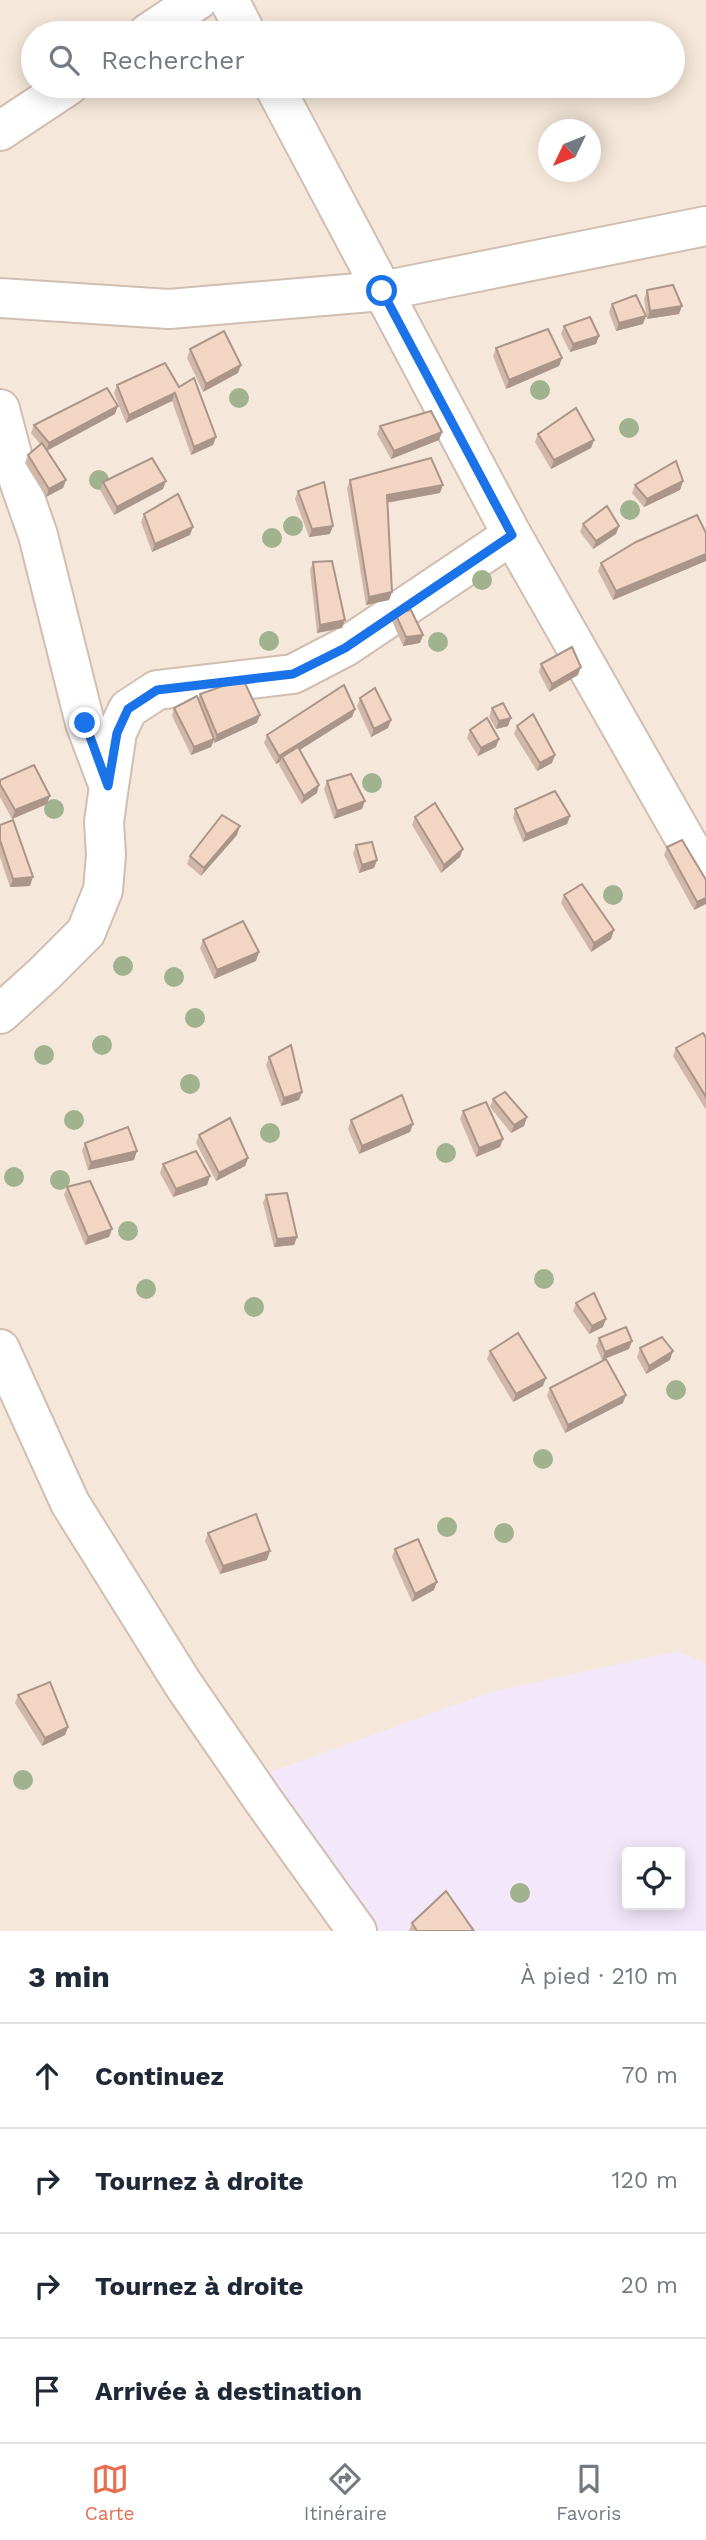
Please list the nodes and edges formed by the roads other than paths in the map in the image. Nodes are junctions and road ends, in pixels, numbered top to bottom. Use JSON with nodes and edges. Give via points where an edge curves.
{"nodes":[{"id":1,"x":198,"y":0,"type":"edge"},
{"id":2,"x":229,"y":0,"type":"edge"},
{"id":3,"x":166,"y":21,"type":"edge"},
{"id":4,"x":240,"y":21,"type":"edge"},
{"id":5,"x":50,"y":98,"type":"edge"},
{"id":6,"x":280,"y":98,"type":"edge"},
{"id":7,"x":0,"y":131,"type":"edge"},
{"id":8,"x":706,"y":226,"type":"edge"},
{"id":9,"x":382,"y":291,"type":"junction"},
{"id":10,"x":0,"y":298,"type":"edge"},
{"id":11,"x":0,"y":409,"type":"edge"},
{"id":12,"x":512,"y":535,"type":"junction"},
{"id":13,"x":108,"y":786,"type":"junction"},
{"id":14,"x":706,"y":876,"type":"edge"},
{"id":15,"x":0,"y":1013,"type":"edge"},
{"id":16,"x":0,"y":1349,"type":"edge"},
{"id":17,"x":357,"y":1931,"type":"edge"}],
"edges":[{"from":1,"to":3,"type":"street"},
{"from":2,"to":4,"type":"street"},
{"from":5,"to":7,"type":"street"},
{"from":6,"to":9,"type":"street"},
{"from":8,"to":9,"type":"street"},
{"from":9,"to":10,"type":"street","via":[[169,309]]},
{"from":9,"to":12,"type":"street"},
{"from":11,"to":13,"type":"street","via":[[38,535],[85,723]]},
{"from":12,"to":13,"type":"street","via":[[345,648],[293,674],[157,690],[128,709],[117,733]]},
{"from":12,"to":14,"type":"street"},
{"from":13,"to":15,"type":"street","via":[[103,890],[86,932]]},
{"from":16,"to":17,"type":"street","via":[[70,1503],[183,1684]]}]}
